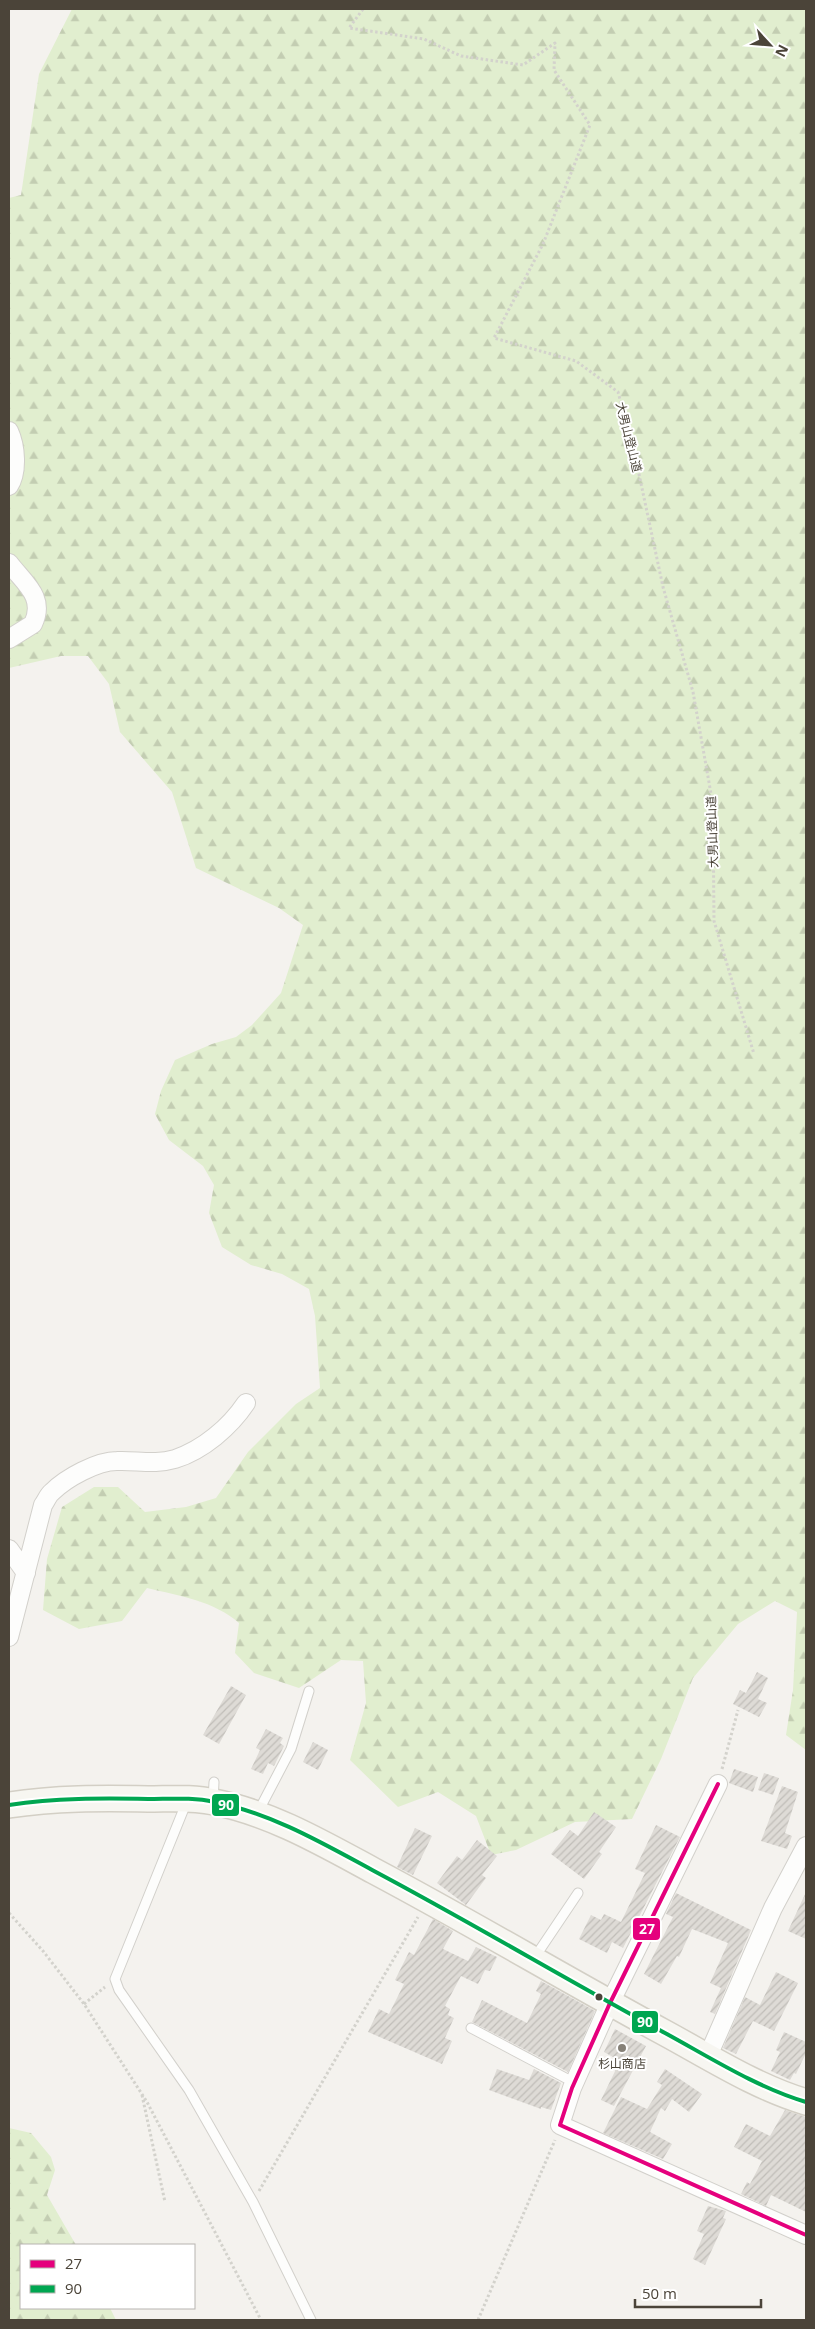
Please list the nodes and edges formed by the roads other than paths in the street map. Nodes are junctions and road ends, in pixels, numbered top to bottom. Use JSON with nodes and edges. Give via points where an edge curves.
{"nodes":[{"id":1,"x":9,"y":431,"type":"edge"},
{"id":2,"x":9,"y":486,"type":"edge"},
{"id":3,"x":9,"y":563,"type":"edge"},
{"id":4,"x":9,"y":639,"type":"edge"},
{"id":5,"x":246,"y":1403,"type":"dead end"},
{"id":6,"x":9,"y":1549,"type":"edge"},
{"id":7,"x":26,"y":1573,"type":"junction"},
{"id":8,"x":9,"y":1638,"type":"edge"},
{"id":9,"x":309,"y":1691,"type":"dead end"},
{"id":10,"x":718,"y":1784,"type":"road end"},
{"id":11,"x":187,"y":1800,"type":"junction"},
{"id":12,"x":9,"y":1805,"type":"edge"},
{"id":13,"x":257,"y":1813,"type":"junction"},
{"id":14,"x":806,"y":1846,"type":"edge"},
{"id":15,"x":578,"y":1893,"type":"dead end"},
{"id":16,"x":534,"y":1960,"type":"junction"},
{"id":17,"x":610,"y":2003,"type":"junction"},
{"id":18,"x":471,"y":2028,"type":"dead end"},
{"id":19,"x":708,"y":2056,"type":"junction"},
{"id":20,"x":575,"y":2083,"type":"junction"},
{"id":21,"x":806,"y":2102,"type":"edge"},
{"id":22,"x":806,"y":2235,"type":"edge"},
{"id":23,"x":311,"y":2320,"type":"edge"}],
"edges":[{"from":1,"to":2,"type":"street","via":[[15,470]]},
{"from":3,"to":4,"type":"street","via":[[36,596],[38,606],[33,624]]},
{"from":5,"to":7,"type":"street","via":[[238,1415],[207,1443],[175,1459],[150,1463],[115,1460],[89,1467],[51,1492],[43,1504]]},
{"from":6,"to":7,"type":"street"},
{"from":7,"to":8,"type":"street"},
{"from":9,"to":13,"type":"lane","via":[[292,1749]]},
{"from":10,"to":17,"type":"street"},
{"from":11,"to":12,"type":"main road","via":[[86,1798]]},
{"from":11,"to":13,"type":"main road","via":[[213,1792]]},
{"from":11,"to":23,"type":"lane","via":[[115,1979],[119,1990],[189,2090],[252,2202]]},
{"from":13,"to":16,"type":"main road","via":[[348,1857]]},
{"from":14,"to":19,"type":"street","via":[[773,1908]]},
{"from":15,"to":16,"type":"lane"},
{"from":16,"to":17,"type":"main road"},
{"from":17,"to":19,"type":"main road"},
{"from":17,"to":20,"type":"street"},
{"from":18,"to":20,"type":"lane"},
{"from":19,"to":21,"type":"main road"},
{"from":20,"to":22,"type":"street","via":[[560,2125]]}]}
